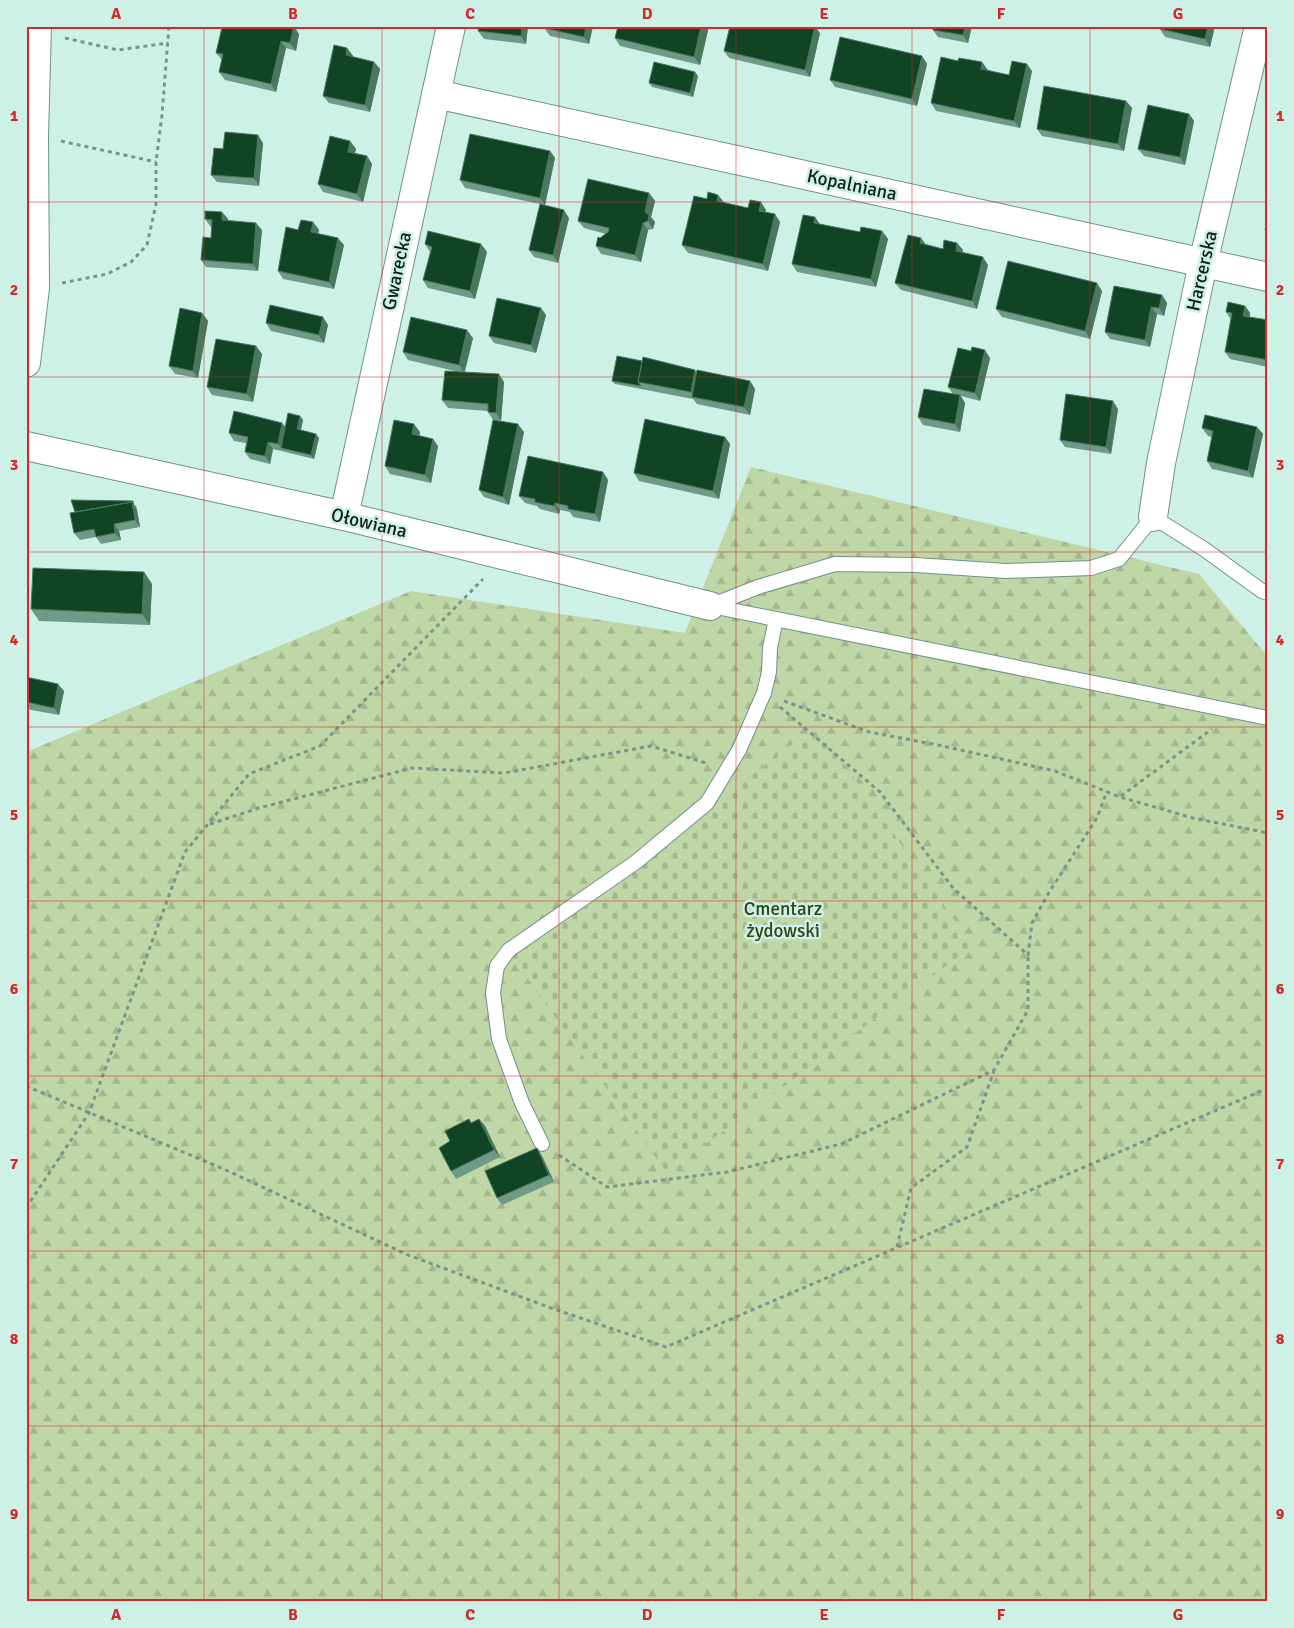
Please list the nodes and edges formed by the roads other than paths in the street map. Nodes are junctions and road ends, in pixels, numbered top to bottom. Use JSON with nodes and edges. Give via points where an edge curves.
{"nodes":[{"id":1,"x":451,"y":26,"type":"edge"},
{"id":2,"x":1259,"y":26,"type":"edge"},
{"id":3,"x":37,"y":29,"type":"edge"},
{"id":4,"x":436,"y":94,"type":"junction"},
{"id":5,"x":30,"y":136,"type":"edge"},
{"id":6,"x":1203,"y":263,"type":"junction"},
{"id":7,"x":1268,"y":277,"type":"edge"},
{"id":8,"x":26,"y":363,"type":"edge"},
{"id":9,"x":26,"y":446,"type":"edge"},
{"id":10,"x":344,"y":516,"type":"junction"},
{"id":11,"x":1153,"y":517,"type":"junction"},
{"id":12,"x":1268,"y":593,"type":"edge"},
{"id":13,"x":710,"y":606,"type":"junction"},
{"id":14,"x":776,"y":619,"type":"junction"},
{"id":15,"x":1268,"y":718,"type":"edge"},
{"id":16,"x":542,"y":1144,"type":"road end"}],
"edges":[{"from":1,"to":4,"type":"street","name":"Gwarecka"},
{"from":2,"to":6,"type":"street","name":"Harcerska"},
{"from":3,"to":5,"type":"street"},
{"from":4,"to":6,"type":"street","name":"Kopalniana"},
{"from":4,"to":10,"type":"street","name":"Gwarecka"},
{"from":5,"to":8,"type":"street","via":[[35,288]]},
{"from":6,"to":7,"type":"street","name":"Kopalniana"},
{"from":6,"to":11,"type":"street","name":"Harcerska","via":[[1161,463]]},
{"from":9,"to":10,"type":"street","name":"Ołowiana"},
{"from":10,"to":13,"type":"street","name":"Ołowiana"},
{"from":11,"to":12,"type":"lane"},
{"from":11,"to":13,"type":"lane","via":[[1119,559],[1091,568],[1006,571],[835,564]]},
{"from":13,"to":14,"type":"lane"},
{"from":14,"to":15,"type":"lane"},
{"from":14,"to":16,"type":"lane","via":[[764,693],[745,738],[707,803],[636,862],[509,950],[497,966],[493,993],[499,1039],[522,1103]]}]}
